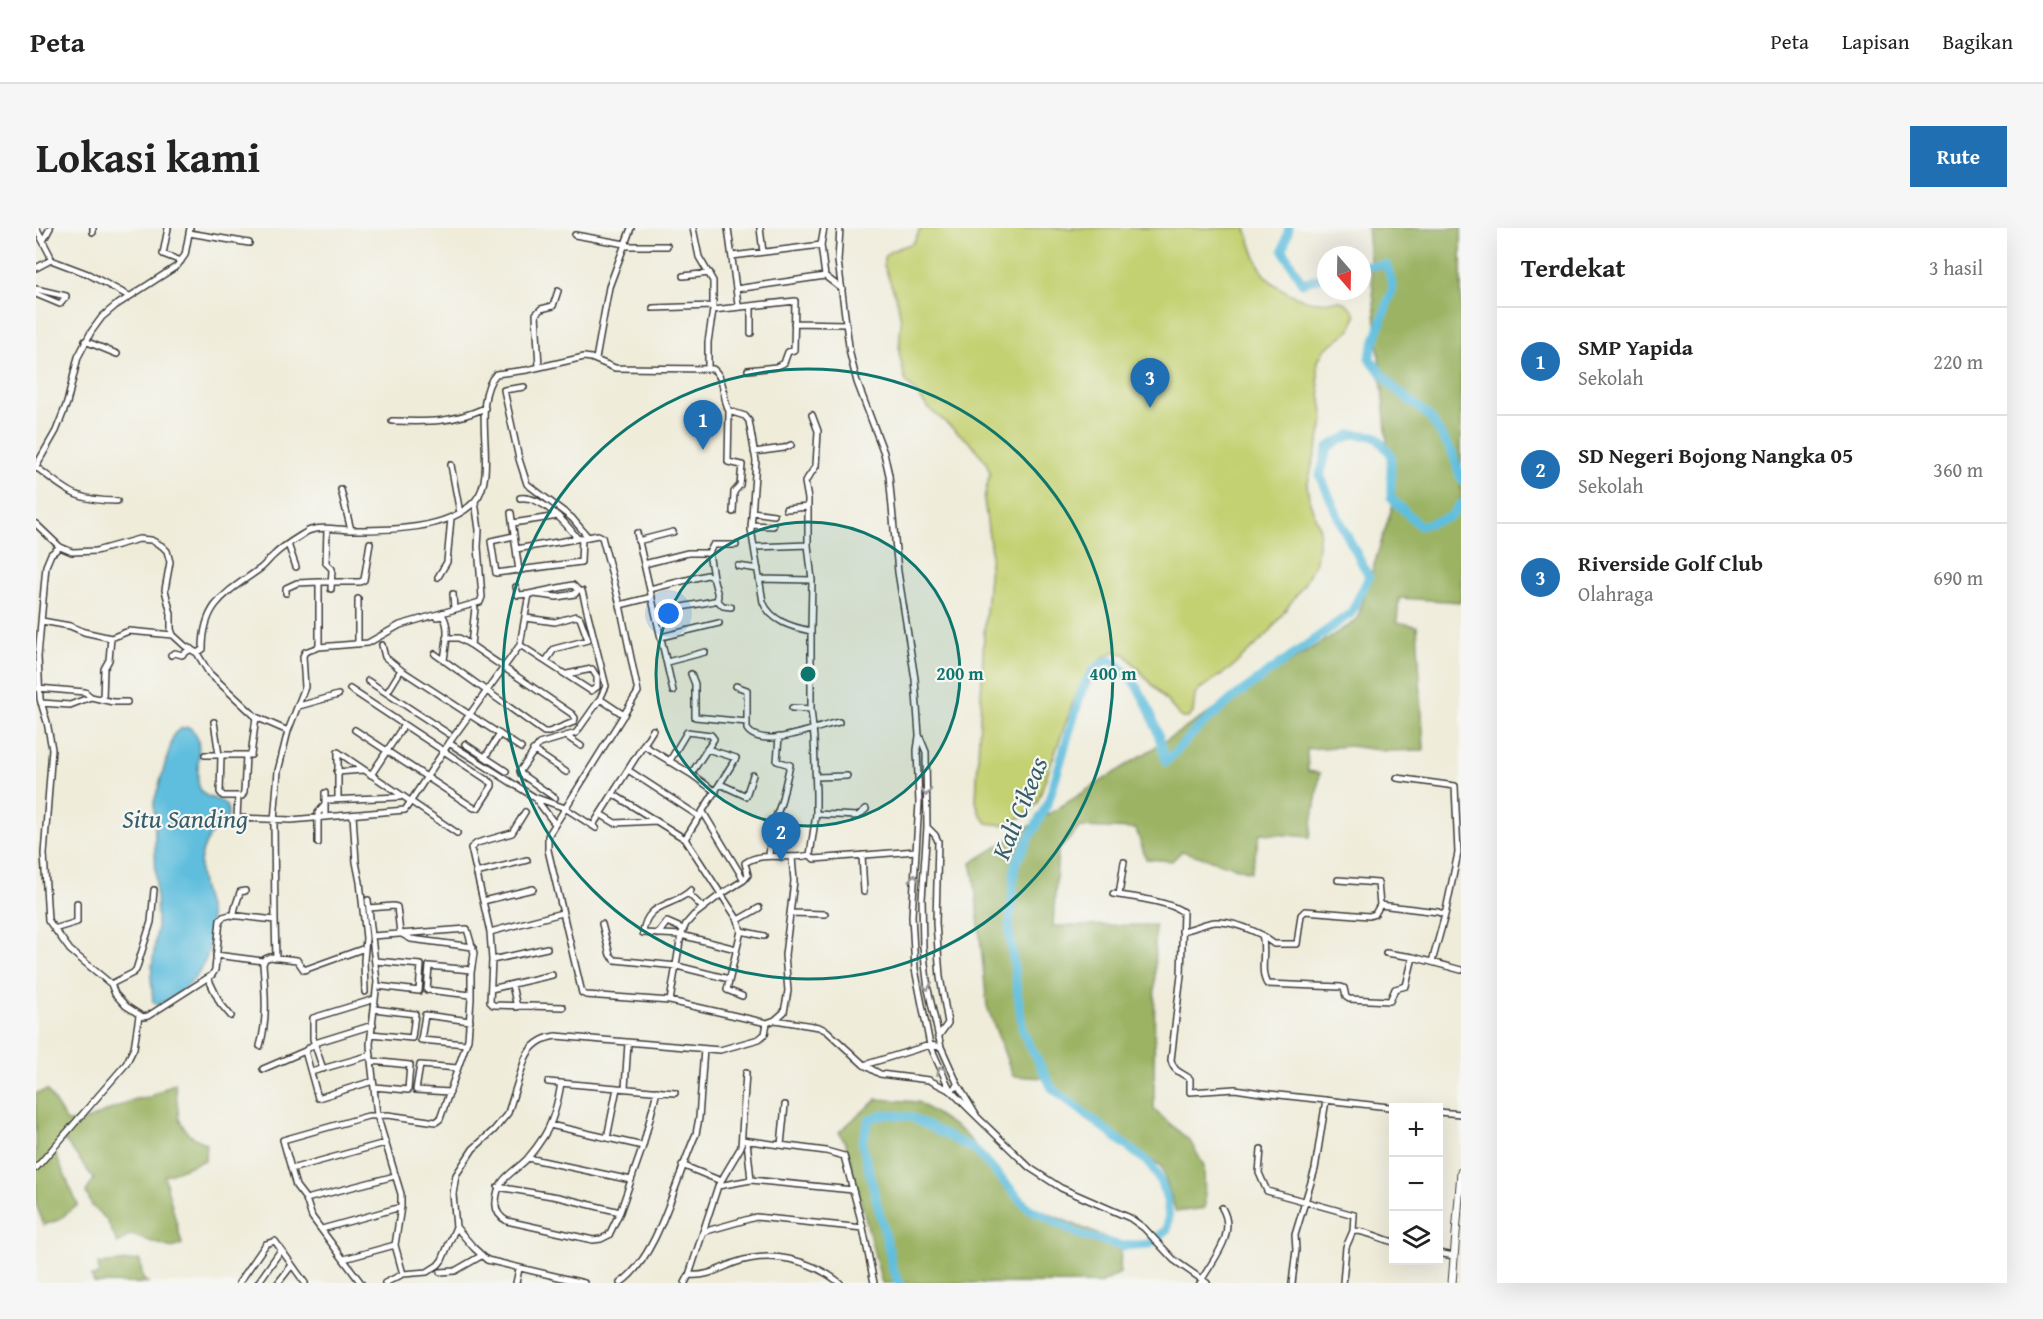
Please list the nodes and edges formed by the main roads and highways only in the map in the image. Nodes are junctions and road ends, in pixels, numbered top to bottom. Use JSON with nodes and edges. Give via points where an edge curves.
{"nodes":[{"id":1,"x":1461,"y":1172,"type":"edge"},
{"id":2,"x":1452,"y":1283,"type":"edge"}],
"edges":[{"from":1,"to":2,"type":"main road"}]}
